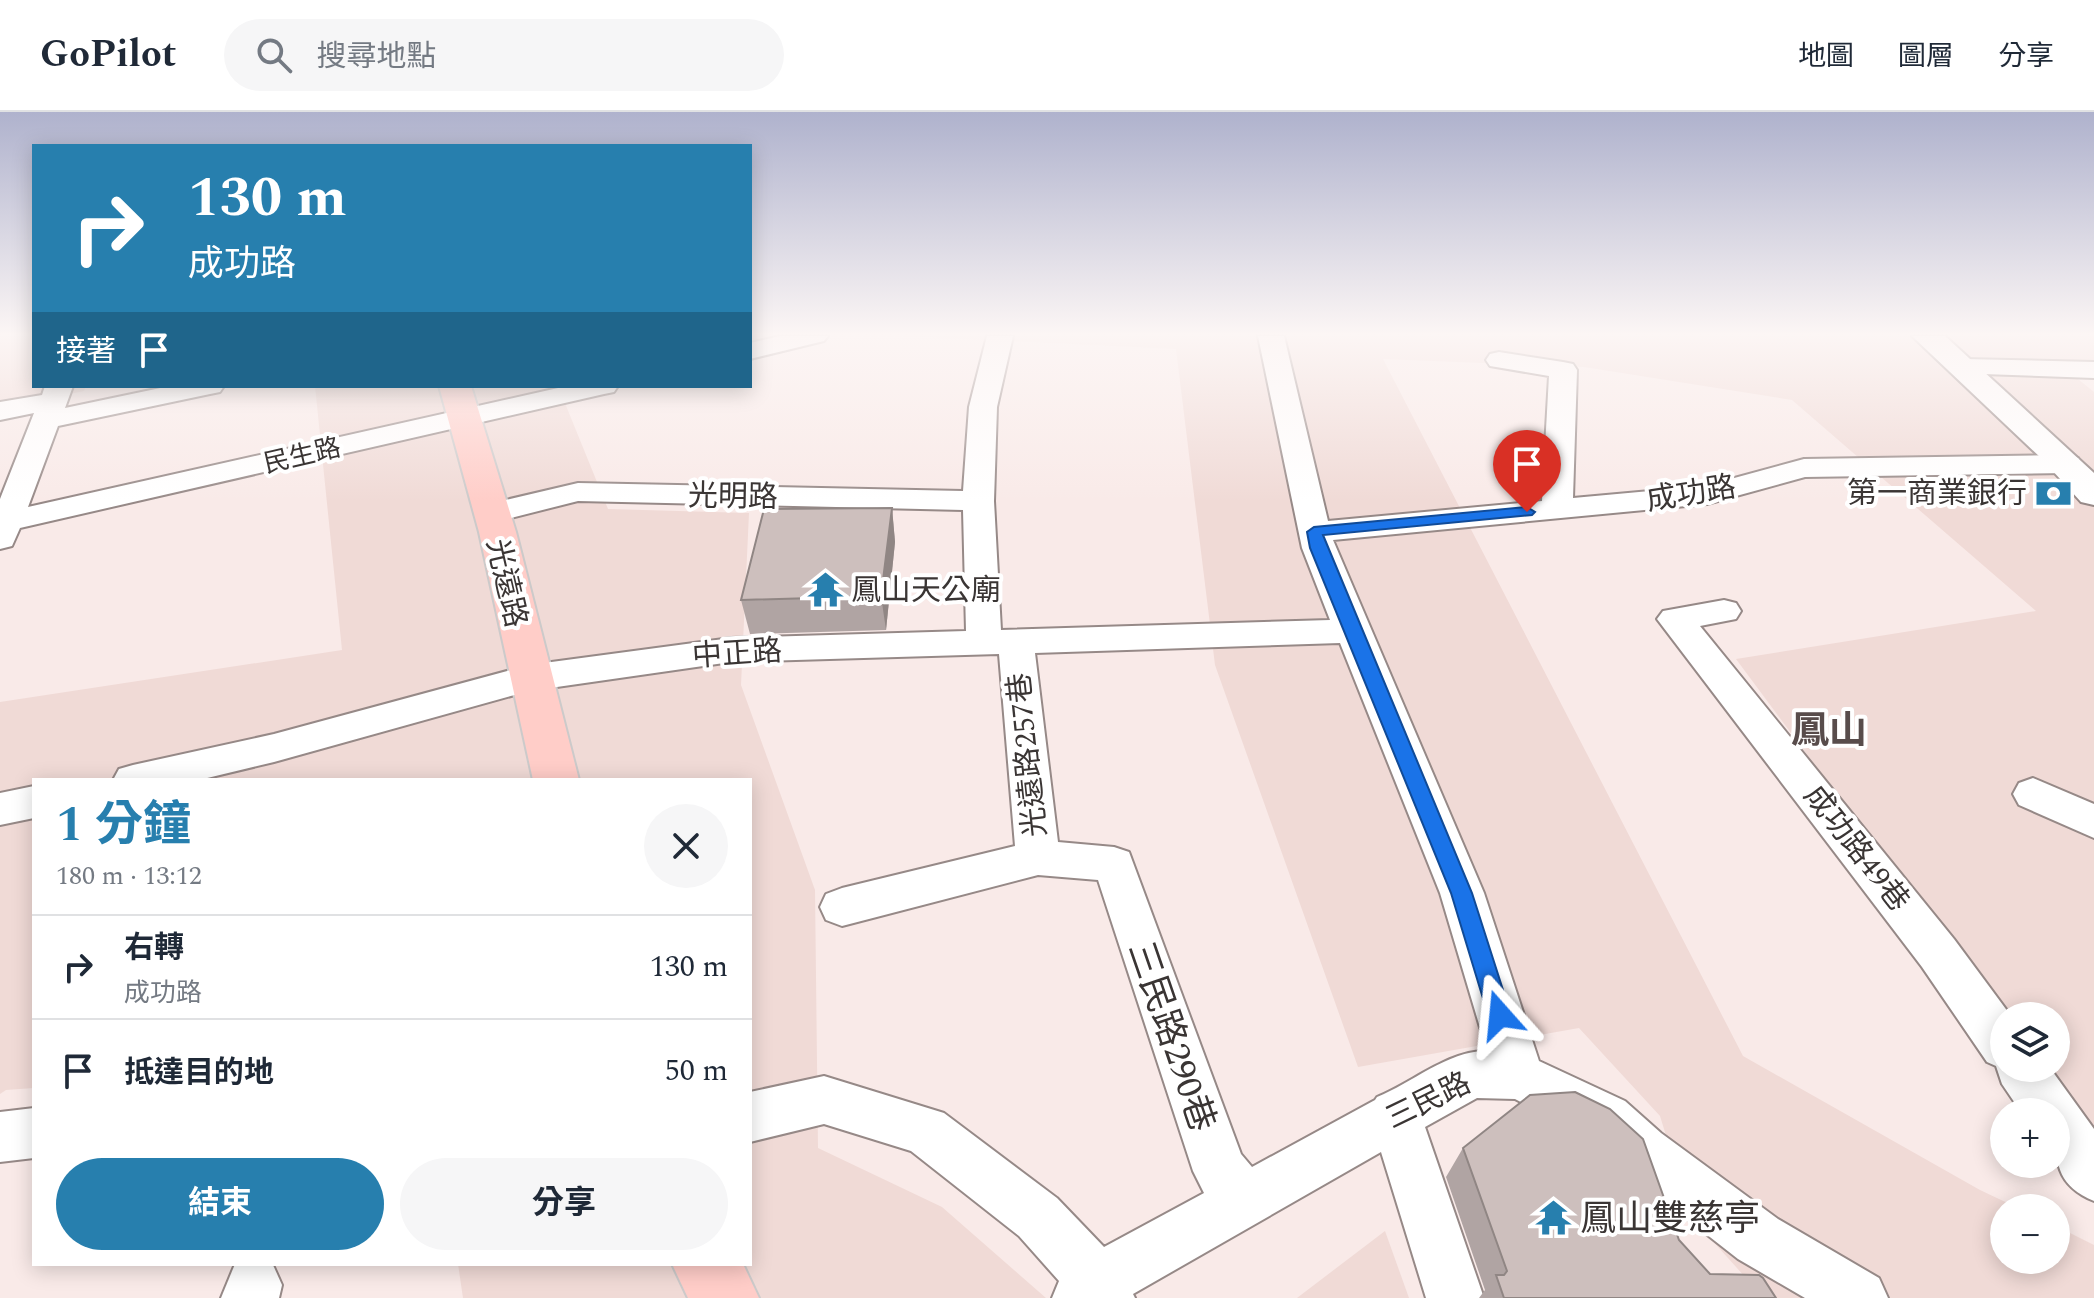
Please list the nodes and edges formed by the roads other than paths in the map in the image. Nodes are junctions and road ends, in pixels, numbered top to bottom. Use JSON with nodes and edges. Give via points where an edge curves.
{"nodes":[{"id":1,"x":158,"y":391,"type":"edge"},
{"id":2,"x":556,"y":391,"type":"edge"},
{"id":3,"x":987,"y":391,"type":"edge"},
{"id":4,"x":1283,"y":391,"type":"edge"},
{"id":5,"x":1562,"y":391,"type":"edge"},
{"id":6,"x":1990,"y":391,"type":"edge"},
{"id":7,"x":53,"y":402,"type":"edge"},
{"id":8,"x":461,"y":402,"type":"edge"},
{"id":9,"x":0,"y":411,"type":"edge"},
{"id":10,"x":2067,"y":464,"type":"junction"},
{"id":11,"x":2094,"y":494,"type":"edge"},
{"id":12,"x":978,"y":501,"type":"junction"},
{"id":13,"x":1557,"y":509,"type":"junction"},
{"id":14,"x":491,"y":513,"type":"junction"},
{"id":15,"x":2,"y":528,"type":"edge"},
{"id":16,"x":1314,"y":532,"type":"junction"},
{"id":17,"x":1724,"y":611,"type":"dead end"},
{"id":18,"x":1354,"y":631,"type":"junction"},
{"id":19,"x":1000,"y":644,"type":"junction"},
{"id":20,"x":529,"y":678,"type":"junction"},
{"id":21,"x":146,"y":778,"type":"edge"},
{"id":22,"x":555,"y":778,"type":"edge"},
{"id":23,"x":2033,"y":794,"type":"dead end"},
{"id":24,"x":32,"y":802,"type":"edge"},
{"id":25,"x":0,"y":809,"type":"edge"},
{"id":26,"x":2094,"y":822,"type":"edge"},
{"id":27,"x":1038,"y":858,"type":"junction"},
{"id":28,"x":842,"y":907,"type":"dead end"},
{"id":29,"x":1990,"y":1026,"type":"edge"},
{"id":30,"x":1519,"y":1076,"type":"junction"},
{"id":31,"x":1395,"y":1114,"type":"junction"},
{"id":32,"x":752,"y":1117,"type":"edge"},
{"id":33,"x":32,"y":1133,"type":"edge"},
{"id":34,"x":0,"y":1137,"type":"edge"},
{"id":35,"x":2070,"y":1140,"type":"edge"},
{"id":36,"x":1642,"y":1151,"type":"junction"},
{"id":37,"x":2094,"y":1174,"type":"edge"},
{"id":38,"x":1246,"y":1200,"type":"junction"},
{"id":39,"x":1669,"y":1232,"type":"edge"},
{"id":40,"x":706,"y":1266,"type":"edge"},
{"id":41,"x":1095,"y":1293,"type":"edge"},
{"id":42,"x":726,"y":1298,"type":"edge"},
{"id":43,"x":1455,"y":1298,"type":"edge"},
{"id":44,"x":1859,"y":1298,"type":"edge"}],
"edges":[{"from":1,"to":7,"type":"street"},
{"from":2,"to":8,"type":"street","name":"民生路"},
{"from":3,"to":12,"type":"street"},
{"from":4,"to":16,"type":"street"},
{"from":5,"to":13,"type":"street"},
{"from":6,"to":10,"type":"street"},
{"from":7,"to":9,"type":"street"},
{"from":7,"to":15,"type":"street"},
{"from":8,"to":14,"type":"main road","name":"光遠路"},
{"from":8,"to":15,"type":"street","name":"民生路"},
{"from":10,"to":11,"type":"street"},
{"from":10,"to":13,"type":"street","name":"成功路","via":[[1804,468],[1707,495]]},
{"from":12,"to":14,"type":"street","name":"光明路","via":[[578,492]]},
{"from":12,"to":19,"type":"street"},
{"from":13,"to":16,"type":"street","name":"成功路"},
{"from":14,"to":20,"type":"main road","name":"光遠路"},
{"from":16,"to":18,"type":"street"},
{"from":17,"to":29,"type":"street","name":"成功路49巷","via":[[1675,619],[1929,940]]},
{"from":18,"to":19,"type":"street","name":"中正路"},
{"from":18,"to":30,"type":"street","via":[[1462,893]]},
{"from":19,"to":20,"type":"street","name":"中正路","via":[[731,650]]},
{"from":19,"to":27,"type":"street","name":"光遠路257巷"},
{"from":20,"to":21,"type":"street","name":"中正路"},
{"from":20,"to":22,"type":"main road","name":"光遠路"},
{"from":23,"to":26,"type":"street"},
{"from":24,"to":25,"type":"street"},
{"from":27,"to":28,"type":"street","name":"光遠路257巷"},
{"from":27,"to":38,"type":"street","name":"三民路290巷","via":[[1114,864],[1220,1171]]},
{"from":30,"to":31,"type":"street","name":"三民路","via":[[1472,1074]]},
{"from":30,"to":36,"type":"street","via":[[1607,1119]]},
{"from":31,"to":38,"type":"street","name":"三民路"},
{"from":31,"to":43,"type":"street"},
{"from":32,"to":41,"type":"street","via":[[824,1100],[926,1131],[1038,1217]]},
{"from":33,"to":34,"type":"street"},
{"from":35,"to":37,"type":"street"},
{"from":36,"to":39,"type":"street"},
{"from":36,"to":44,"type":"street","via":[[1758,1239]]},
{"from":38,"to":41,"type":"street","name":"三民路"},
{"from":40,"to":42,"type":"main road"}]}
